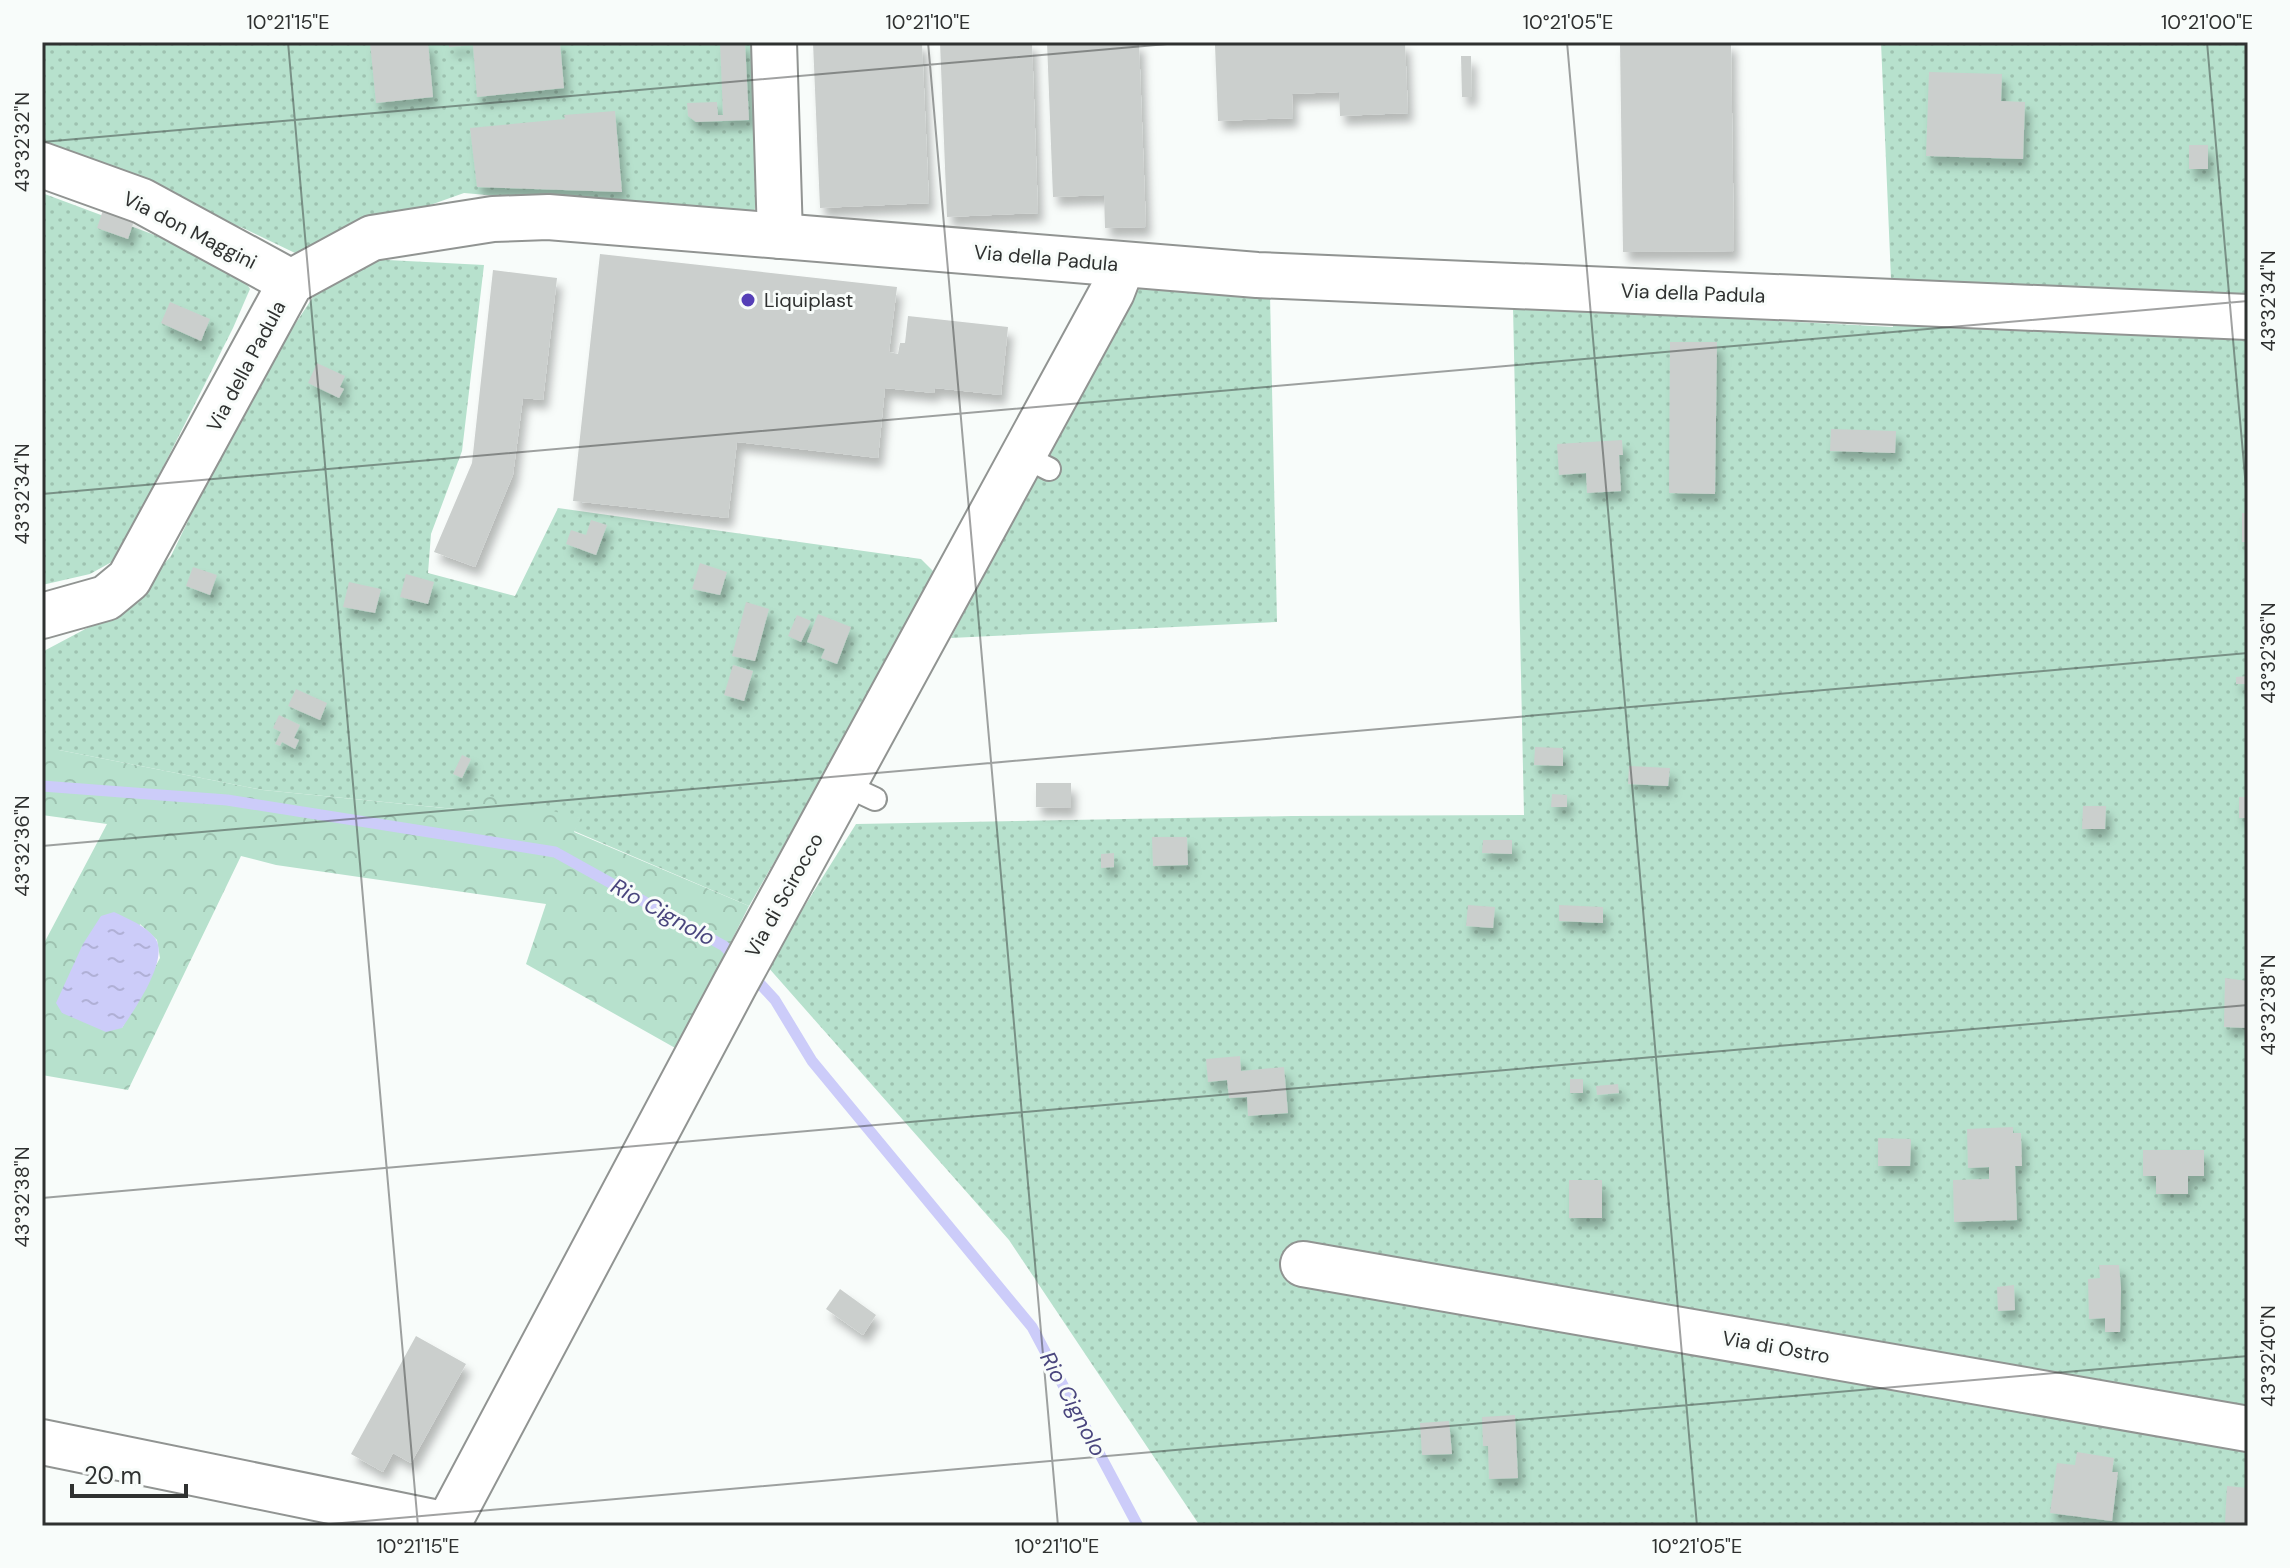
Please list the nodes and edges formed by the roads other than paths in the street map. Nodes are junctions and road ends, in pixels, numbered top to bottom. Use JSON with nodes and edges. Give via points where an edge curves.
{"nodes":[{"id":1,"x":774,"y":42,"type":"edge"},
{"id":2,"x":42,"y":165,"type":"edge"},
{"id":3,"x":780,"y":236,"type":"junction"},
{"id":4,"x":1122,"y":266,"type":"junction"},
{"id":5,"x":291,"y":282,"type":"junction"},
{"id":6,"x":2248,"y":317,"type":"edge"},
{"id":7,"x":42,"y":616,"type":"edge"},
{"id":8,"x":1303,"y":1264,"type":"dead end"},
{"id":9,"x":2248,"y":1429,"type":"edge"},
{"id":10,"x":42,"y":1442,"type":"edge"},
{"id":11,"x":454,"y":1524,"type":"edge"}],
"edges":[{"from":1,"to":3,"type":"street"},
{"from":2,"to":5,"type":"street","name":"Via don Maggini","via":[[142,201]]},
{"from":3,"to":4,"type":"street","name":"Via della Padula"},
{"from":3,"to":5,"type":"street","name":"Via della Padula","via":[[548,217],[493,219],[372,238]]},
{"from":4,"to":6,"type":"street","name":"Via della Padula"},
{"from":4,"to":11,"type":"street","name":"Via di Scirocco","via":[[1035,462],[950,560],[860,792],[757,944]]},
{"from":5,"to":7,"type":"street","name":"Via della Padula","via":[[129,579],[106,598]]},
{"from":8,"to":9,"type":"street","name":"Via di Ostro"},
{"from":10,"to":11,"type":"street"}]}
